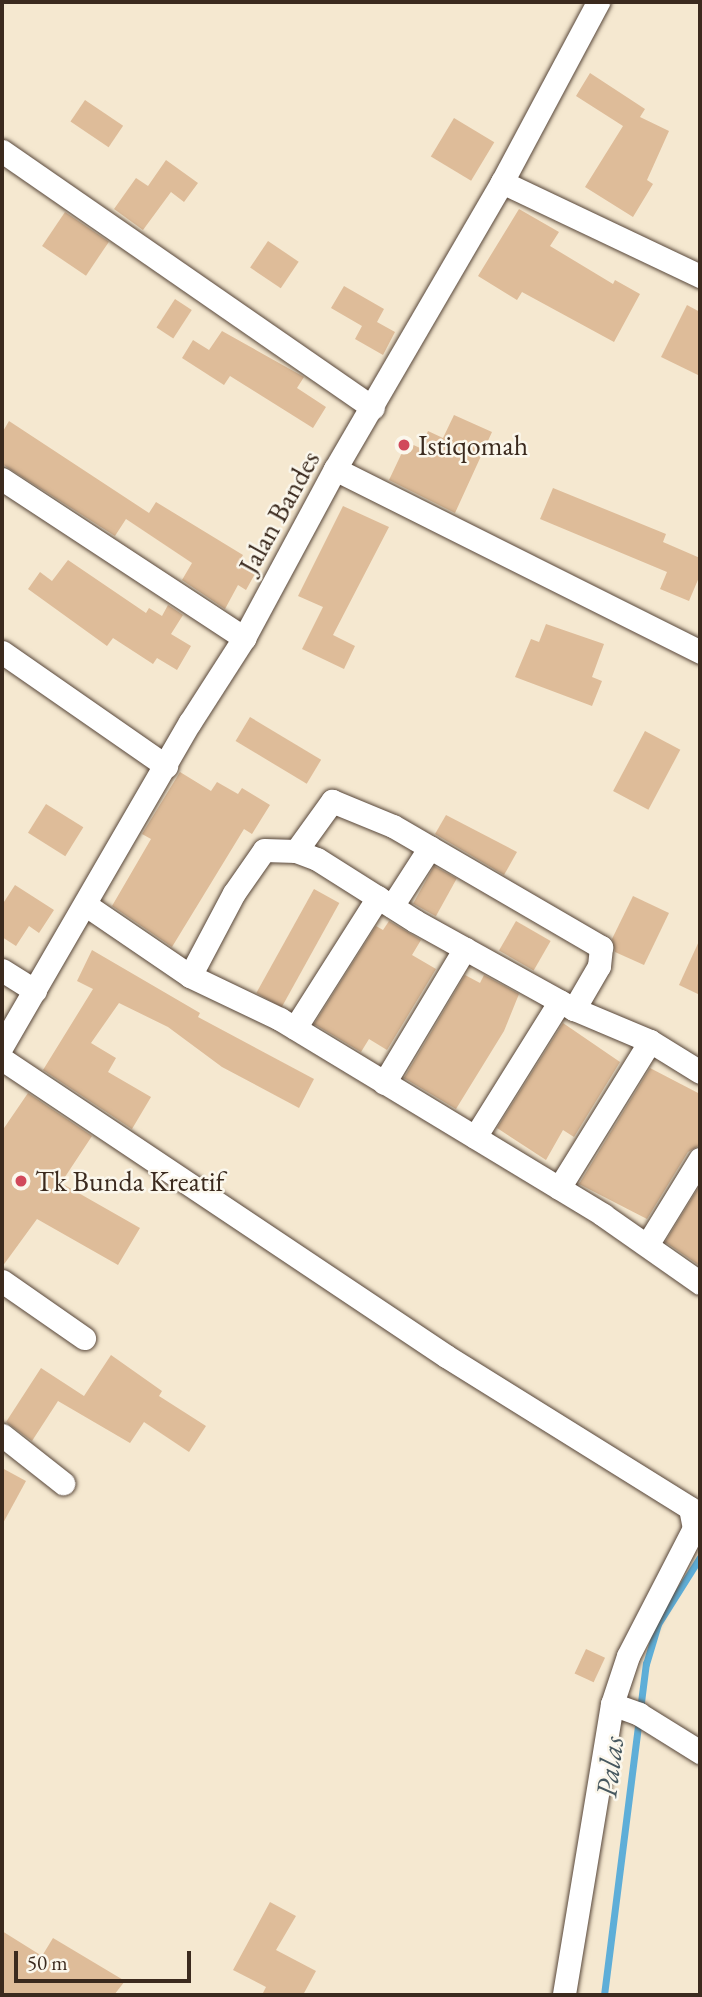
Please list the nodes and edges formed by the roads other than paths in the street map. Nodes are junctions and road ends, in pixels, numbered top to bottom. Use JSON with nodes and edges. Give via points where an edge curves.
{"nodes":[{"id":1,"x":598,"y":2,"type":"edge"},
{"id":2,"x":2,"y":151,"type":"edge"},
{"id":3,"x":502,"y":182,"type":"junction"},
{"id":4,"x":700,"y":276,"type":"edge"},
{"id":5,"x":373,"y":408,"type":"junction"},
{"id":6,"x":335,"y":469,"type":"junction"},
{"id":7,"x":2,"y":479,"type":"edge"},
{"id":8,"x":244,"y":638,"type":"junction"},
{"id":9,"x":2,"y":652,"type":"edge"},
{"id":10,"x":700,"y":652,"type":"edge"},
{"id":11,"x":166,"y":766,"type":"junction"},
{"id":12,"x":430,"y":847,"type":"junction"},
{"id":13,"x":296,"y":851,"type":"junction"},
{"id":14,"x":385,"y":901,"type":"junction"},
{"id":15,"x":86,"y":905,"type":"junction"},
{"id":16,"x":465,"y":948,"type":"junction"},
{"id":17,"x":2,"y":970,"type":"edge"},
{"id":18,"x":190,"y":976,"type":"junction"},
{"id":19,"x":35,"y":991,"type":"junction"},
{"id":20,"x":567,"y":1005,"type":"junction"},
{"id":21,"x":295,"y":1028,"type":"junction"},
{"id":22,"x":650,"y":1041,"type":"junction"},
{"id":23,"x":2,"y":1046,"type":"edge"},
{"id":24,"x":2,"y":1059,"type":"edge"},
{"id":25,"x":700,"y":1072,"type":"edge"},
{"id":26,"x":384,"y":1083,"type":"junction"},
{"id":27,"x":475,"y":1137,"type":"junction"},
{"id":28,"x":700,"y":1159,"type":"edge"},
{"id":29,"x":559,"y":1188,"type":"junction"},
{"id":30,"x":647,"y":1245,"type":"junction"},
{"id":31,"x":2,"y":1281,"type":"edge"},
{"id":32,"x":700,"y":1283,"type":"edge"},
{"id":33,"x":84,"y":1338,"type":"dead end"},
{"id":34,"x":2,"y":1434,"type":"edge"},
{"id":35,"x":63,"y":1483,"type":"dead end"},
{"id":36,"x":612,"y":1704,"type":"junction"},
{"id":37,"x":700,"y":1752,"type":"edge"},
{"id":38,"x":564,"y":1995,"type":"edge"}],
"edges":[{"from":1,"to":3,"type":"street","name":"Jalan Bandes"},
{"from":2,"to":5,"type":"street"},
{"from":3,"to":4,"type":"street"},
{"from":3,"to":5,"type":"street","name":"Jalan Bandes"},
{"from":5,"to":6,"type":"street","name":"Jalan Bandes"},
{"from":6,"to":8,"type":"street","name":"Jalan Bandes"},
{"from":6,"to":10,"type":"street"},
{"from":7,"to":8,"type":"street"},
{"from":8,"to":11,"type":"street","name":"Jalan Bandes"},
{"from":9,"to":11,"type":"street"},
{"from":11,"to":15,"type":"street","name":"Jalan Bandes"},
{"from":12,"to":13,"type":"street","via":[[332,802]]},
{"from":12,"to":14,"type":"street"},
{"from":12,"to":20,"type":"street","via":[[601,947],[599,966]]},
{"from":13,"to":14,"type":"street"},
{"from":13,"to":18,"type":"street","via":[[264,850],[234,893]]},
{"from":14,"to":16,"type":"street"},
{"from":14,"to":21,"type":"street"},
{"from":15,"to":18,"type":"street"},
{"from":15,"to":19,"type":"street","name":"Jalan Bandes"},
{"from":16,"to":20,"type":"street"},
{"from":16,"to":26,"type":"street"},
{"from":17,"to":19,"type":"street"},
{"from":18,"to":21,"type":"street"},
{"from":19,"to":23,"type":"street","name":"Jalan Bandes"},
{"from":20,"to":22,"type":"street"},
{"from":20,"to":27,"type":"street"},
{"from":21,"to":26,"type":"street"},
{"from":22,"to":25,"type":"street"},
{"from":22,"to":29,"type":"street"},
{"from":24,"to":36,"type":"street","via":[[446,1356],[686,1503],[694,1528],[628,1656]]},
{"from":26,"to":27,"type":"street"},
{"from":27,"to":29,"type":"street"},
{"from":28,"to":30,"type":"street"},
{"from":29,"to":30,"type":"street"},
{"from":30,"to":32,"type":"street"},
{"from":31,"to":33,"type":"street"},
{"from":34,"to":35,"type":"street"},
{"from":36,"to":37,"type":"street","via":[[639,1714]]},
{"from":36,"to":38,"type":"street"}]}
